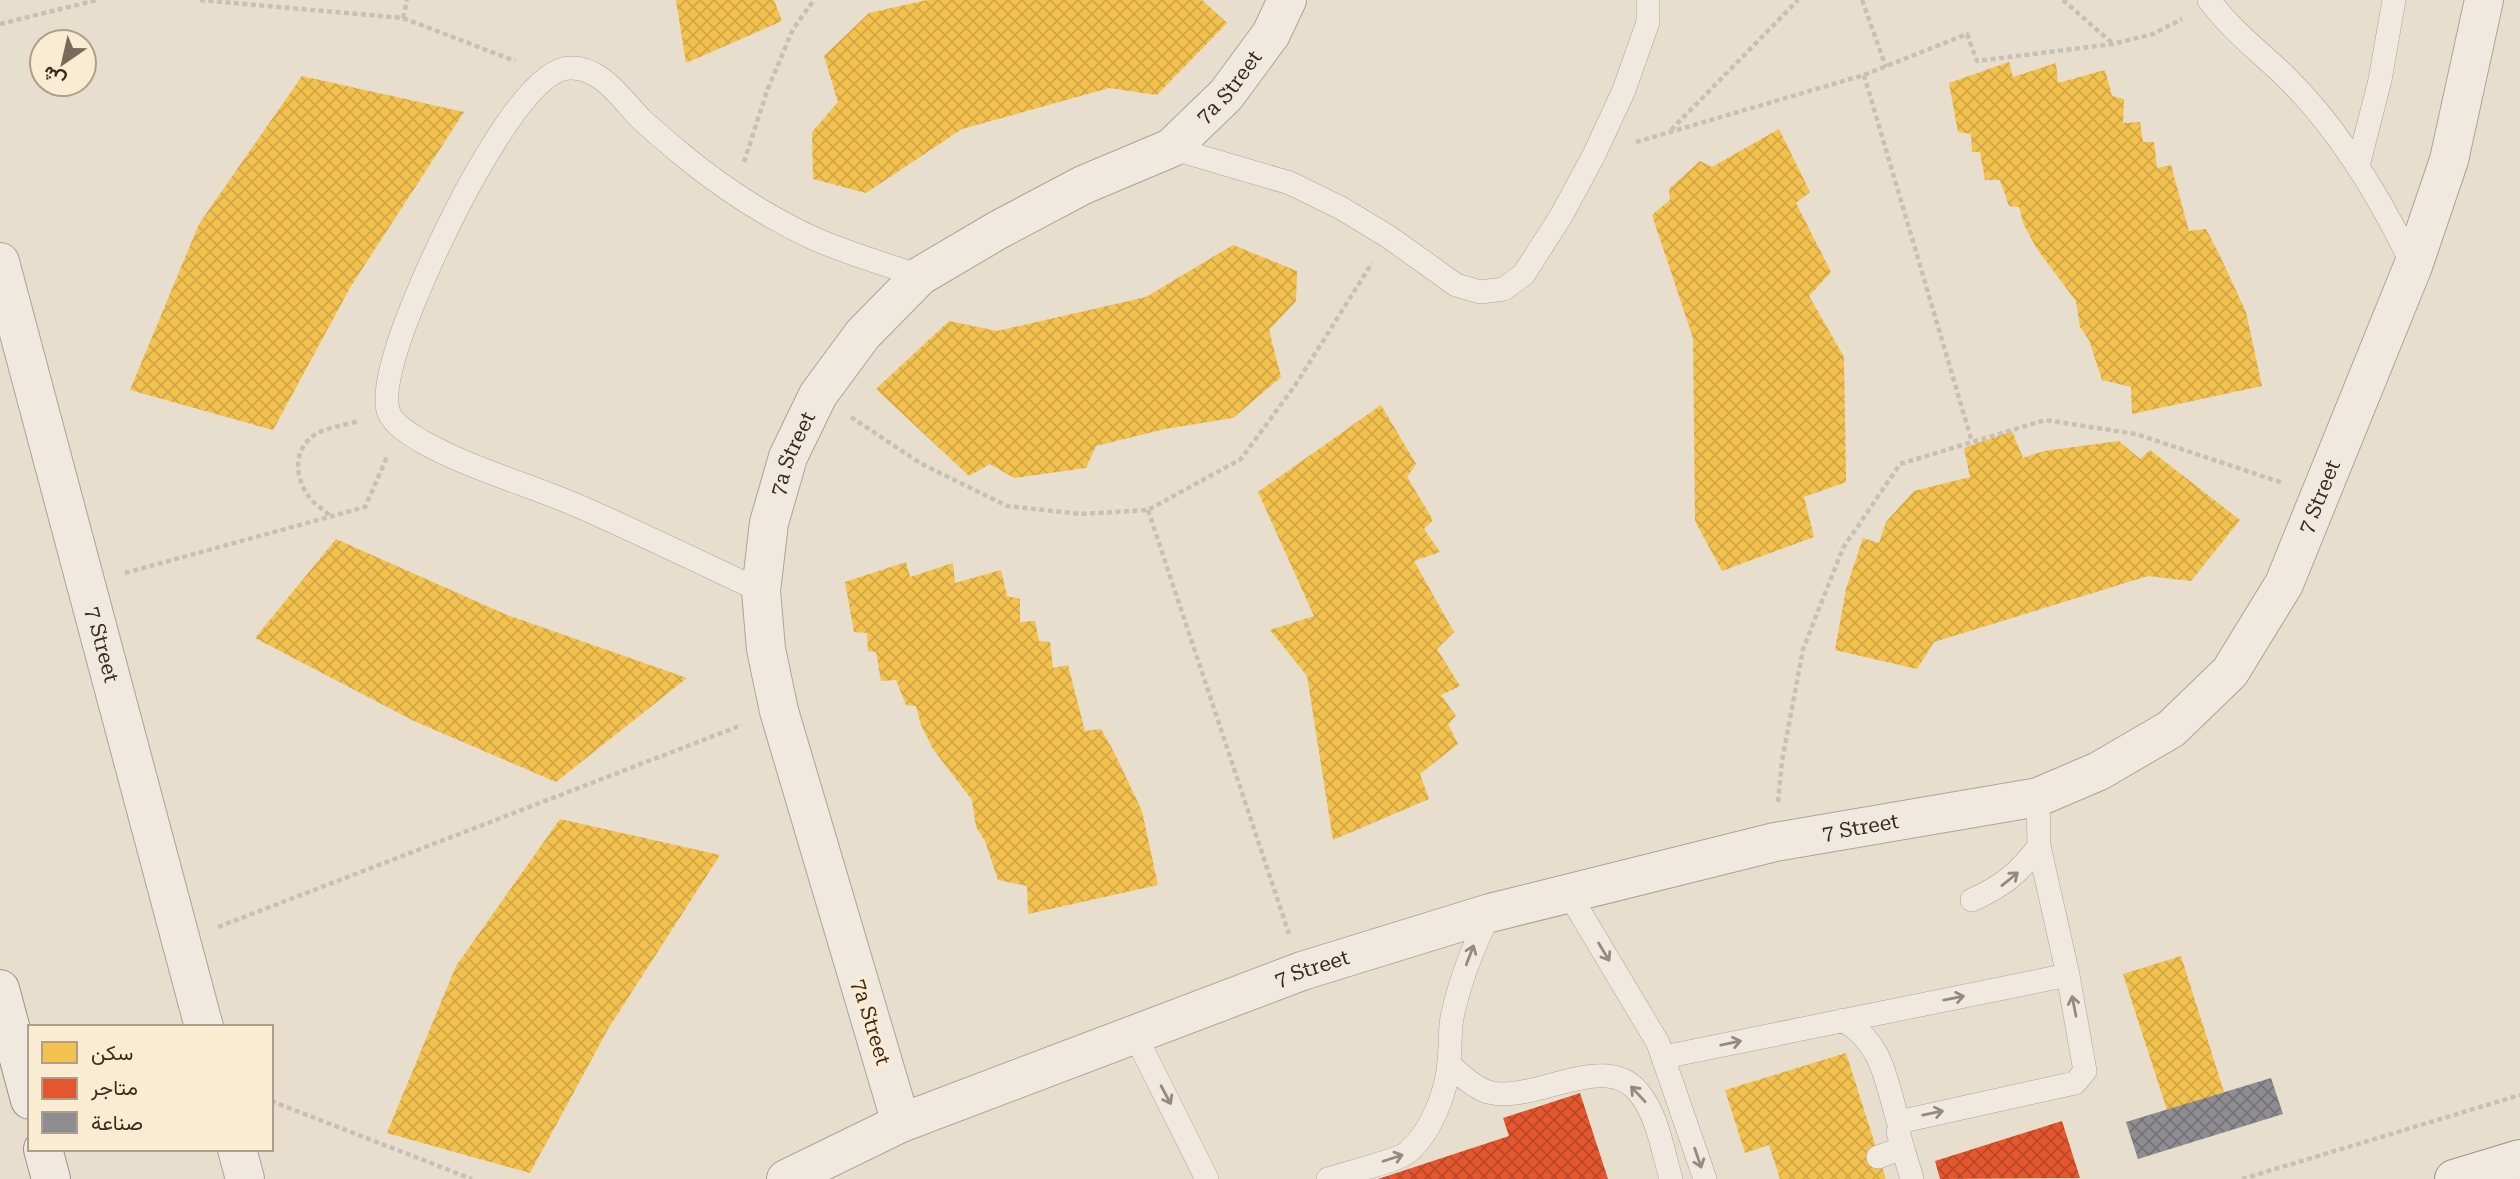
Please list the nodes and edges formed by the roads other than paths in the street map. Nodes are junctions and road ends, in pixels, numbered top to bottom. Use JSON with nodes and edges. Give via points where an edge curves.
{"nodes":[{"id":1,"x":1287,"y":0,"type":"edge"},
{"id":2,"x":1648,"y":0,"type":"edge"},
{"id":3,"x":2394,"y":0,"type":"edge"},
{"id":4,"x":2484,"y":0,"type":"edge"},
{"id":5,"x":2210,"y":2,"type":"edge"},
{"id":6,"x":1171,"y":148,"type":"junction"},
{"id":7,"x":2358,"y":166,"type":"junction"},
{"id":8,"x":0,"y":262,"type":"edge"},
{"id":9,"x":2413,"y":266,"type":"junction"},
{"id":10,"x":920,"y":276,"type":"junction"},
{"id":11,"x":761,"y":591,"type":"junction"},
{"id":12,"x":2038,"y":797,"type":"junction"},
{"id":13,"x":2039,"y":846,"type":"junction"},
{"id":14,"x":1569,"y":894,"type":"junction"},
{"id":15,"x":1972,"y":900,"type":"dead end"},
{"id":16,"x":1490,"y":913,"type":"junction"},
{"id":17,"x":2068,"y":975,"type":"junction"},
{"id":18,"x":0,"y":989,"type":"edge"},
{"id":19,"x":1843,"y":1020,"type":"junction"},
{"id":20,"x":203,"y":1025,"type":"edge"},
{"id":21,"x":1135,"y":1035,"type":"junction"},
{"id":22,"x":1664,"y":1057,"type":"junction"},
{"id":23,"x":1449,"y":1065,"type":"junction"},
{"id":24,"x":28,"y":1093,"type":"edge"},
{"id":25,"x":901,"y":1123,"type":"junction"},
{"id":26,"x":1900,"y":1123,"type":"junction"},
{"id":27,"x":1903,"y":1148,"type":"junction"},
{"id":28,"x":44,"y":1151,"type":"edge"},
{"id":29,"x":238,"y":1151,"type":"edge"},
{"id":30,"x":1878,"y":1157,"type":"dead end"},
{"id":31,"x":2520,"y":1159,"type":"edge"},
{"id":32,"x":51,"y":1179,"type":"edge"},
{"id":33,"x":245,"y":1179,"type":"edge"},
{"id":34,"x":786,"y":1179,"type":"edge"},
{"id":35,"x":1207,"y":1179,"type":"edge"},
{"id":36,"x":1328,"y":1179,"type":"edge"},
{"id":37,"x":1671,"y":1179,"type":"edge"},
{"id":38,"x":1706,"y":1179,"type":"edge"},
{"id":39,"x":1912,"y":1179,"type":"edge"},
{"id":40,"x":2454,"y":1179,"type":"edge"}],
"edges":[{"from":1,"to":6,"type":"street","name":"7a Street","via":[[1270,34],[1226,95]]},
{"from":2,"to":6,"type":"lane","via":[[1648,22],[1594,155],[1524,274],[1504,289],[1480,292],[1456,285],[1389,237],[1290,183]]},
{"from":3,"to":7,"type":"lane"},
{"from":4,"to":9,"type":"street","name":"7 Street","via":[[2449,160]]},
{"from":5,"to":7,"type":"lane","via":[[2286,76]]},
{"from":6,"to":10,"type":"street","name":"7a Street","via":[[1083,185]]},
{"from":7,"to":9,"type":"lane","via":[[2389,215]]},
{"from":8,"to":20,"type":"street","name":"7 Street"},
{"from":9,"to":12,"type":"street","name":"7 Street","via":[[2284,584],[2230,672],[2171,729],[2099,771]]},
{"from":10,"to":11,"type":"street","name":"7a Street","via":[[863,334],[818,395],[788,457],[769,523]]},
{"from":10,"to":11,"type":"lane","via":[[816,239],[734,193],[680,153],[608,84],[590,72],[569,68],[548,74],[528,95],[484,159],[446,227],[390,372],[387,401],[395,420],[424,442],[576,505]]},
{"from":11,"to":25,"type":"street","name":"7a Street","via":[[766,649],[779,711]]},
{"from":12,"to":13,"type":"lane"},
{"from":12,"to":14,"type":"street","name":"7 Street","via":[[1775,842]]},
{"from":15,"to":13,"type":"lane","one_way":true,"via":[[1999,888]]},
{"from":13,"to":17,"type":"lane"},
{"from":14,"to":16,"type":"street","name":"7 Street"},
{"from":14,"to":22,"type":"lane","one_way":true},
{"from":16,"to":21,"type":"street","name":"7 Street","via":[[1302,971]]},
{"from":23,"to":16,"type":"lane","one_way":true,"via":[[1452,1017],[1460,986]]},
{"from":19,"to":17,"type":"lane","one_way":true},
{"from":26,"to":17,"type":"lane","one_way":true,"via":[[2080,1080],[2085,1066]]},
{"from":18,"to":24,"type":"street"},
{"from":22,"to":19,"type":"lane","one_way":true},
{"from":19,"to":26,"type":"lane","via":[[1858,1028],[1877,1052]]},
{"from":21,"to":25,"type":"street","name":"7 Street"},
{"from":21,"to":35,"type":"lane","one_way":true},
{"from":22,"to":38,"type":"lane","one_way":true},
{"from":36,"to":23,"type":"lane","one_way":true,"via":[[1407,1154],[1434,1115]]},
{"from":37,"to":23,"type":"lane","one_way":true,"via":[[1649,1107],[1639,1091],[1623,1080],[1595,1074],[1508,1095],[1486,1091]]},
{"from":25,"to":34,"type":"street","name":"7 Street"},
{"from":26,"to":27,"type":"lane"},
{"from":27,"to":30,"type":"lane"},
{"from":27,"to":39,"type":"lane"},
{"from":28,"to":32,"type":"street"},
{"from":29,"to":33,"type":"street"},
{"from":31,"to":40,"type":"street"}]}
